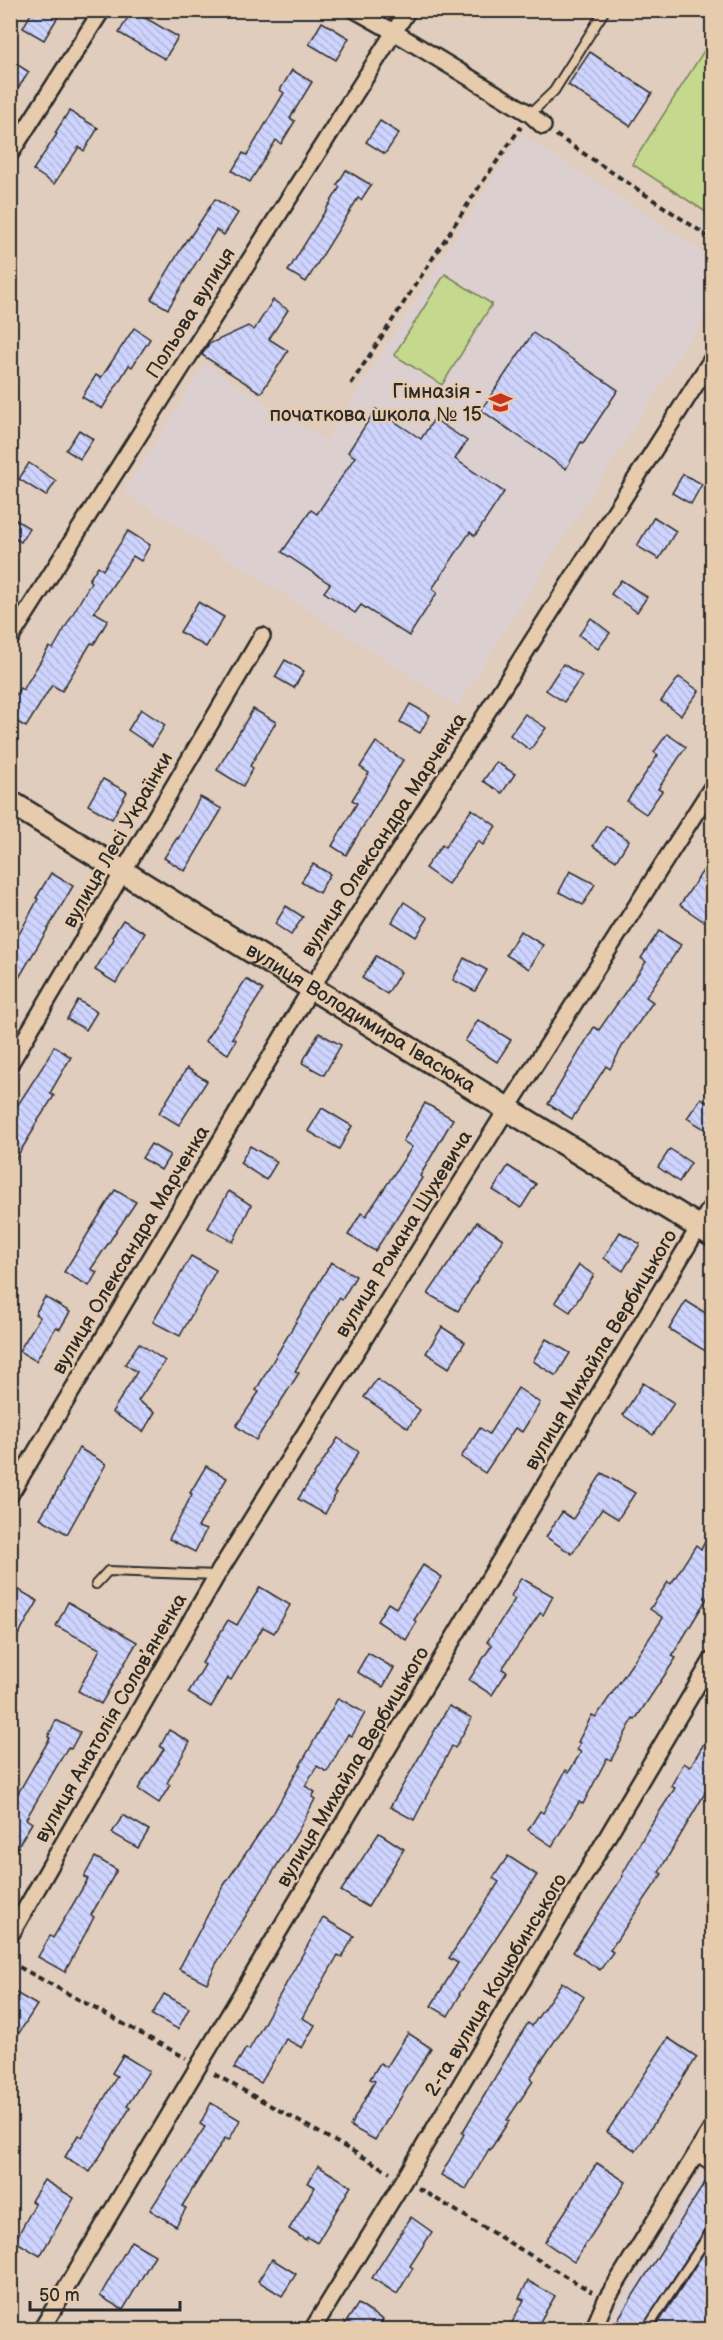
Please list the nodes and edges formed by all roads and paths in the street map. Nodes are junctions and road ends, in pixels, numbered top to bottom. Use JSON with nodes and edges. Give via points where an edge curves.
{"nodes":[{"id":1,"x":102,"y":10,"type":"edge"},
{"id":2,"x":355,"y":10,"type":"edge"},
{"id":3,"x":408,"y":10,"type":"edge"},
{"id":4,"x":605,"y":10,"type":"edge"},
{"id":5,"x":394,"y":32,"type":"junction"},
{"id":6,"x":530,"y":114,"type":"junction"},
{"id":7,"x":543,"y":126,"type":"joint"},
{"id":8,"x":10,"y":154,"type":"edge"},
{"id":9,"x":712,"y":239,"type":"edge"},
{"id":10,"x":712,"y":359,"type":"edge"},
{"id":11,"x":351,"y":384,"type":"dead end"},
{"id":12,"x":262,"y":636,"type":"dead end"},
{"id":13,"x":10,"y":639,"type":"edge"},
{"id":14,"x":712,"y":787,"type":"edge"},
{"id":15,"x":10,"y":802,"type":"edge"},
{"id":16,"x":124,"y":871,"type":"junction"},
{"id":17,"x":312,"y":987,"type":"junction"},
{"id":18,"x":10,"y":1064,"type":"edge"},
{"id":19,"x":507,"y":1109,"type":"junction"},
{"id":20,"x":712,"y":1205,"type":"edge"},
{"id":21,"x":706,"y":1230,"type":"edge"},
{"id":22,"x":10,"y":1494,"type":"edge"},
{"id":23,"x":230,"y":1552,"type":"joint"},
{"id":24,"x":217,"y":1575,"type":"junction"},
{"id":25,"x":96,"y":1584,"type":"dead end"},
{"id":26,"x":712,"y":1660,"type":"edge"},
{"id":27,"x":10,"y":1936,"type":"edge"},
{"id":28,"x":10,"y":1962,"type":"edge"},
{"id":29,"x":200,"y":2066,"type":"junction"},
{"id":30,"x":712,"y":2128,"type":"edge"},
{"id":31,"x":696,"y":2156,"type":"junction"},
{"id":32,"x":712,"y":2167,"type":"edge"},
{"id":33,"x":404,"y":2180,"type":"junction"},
{"id":34,"x":712,"y":2230,"type":"edge"},
{"id":35,"x":606,"y":2300,"type":"junction"},
{"id":36,"x":41,"y":2330,"type":"edge"},
{"id":37,"x":312,"y":2330,"type":"edge"},
{"id":38,"x":593,"y":2330,"type":"edge"},
{"id":39,"x":646,"y":2330,"type":"edge"}],
"edges":[{"from":1,"to":8,"type":"street"},
{"from":2,"to":5,"type":"street"},
{"from":3,"to":5,"type":"street","name":"Польова вулиця"},
{"from":4,"to":6,"type":"lane","via":[[554,91]]},
{"from":5,"to":6,"type":"street"},
{"from":5,"to":13,"type":"street","name":"Польова вулиця"},
{"from":6,"to":7,"type":"street"},
{"from":6,"to":11,"type":"path"},
{"from":7,"to":9,"type":"path"},
{"from":10,"to":17,"type":"street","name":"вулиця Олександра Марченка"},
{"from":12,"to":16,"type":"street","name":"вулиця Лесі Українки"},
{"from":14,"to":19,"type":"street","name":"вулиця Романа Шухевича"},
{"from":15,"to":16,"type":"street","name":"вулиця Володимира Івасюка"},
{"from":16,"to":17,"type":"street","name":"вулиця Володимира Івасюка"},
{"from":16,"to":18,"type":"street","name":"вулиця Лесі Українки"},
{"from":17,"to":19,"type":"street","name":"вулиця Володимира Івасюка"},
{"from":17,"to":22,"type":"street","name":"вулиця Олександра Марченка"},
{"from":19,"to":21,"type":"street","name":"вулиця Володимира Івасюка"},
{"from":19,"to":23,"type":"street","name":"вулиця Романа Шухевича"},
{"from":20,"to":21,"type":"street","name":"вулиця Михайла Вербицького"},
{"from":21,"to":29,"type":"street","name":"вулиця Михайла Вербицького"},
{"from":23,"to":24,"type":"street","name":"вулиця Анатолія Соловʼяненка"},
{"from":24,"to":25,"type":"lane","via":[[108,1571]]},
{"from":24,"to":27,"type":"street","name":"вулиця Анатолія Соловʼяненка"},
{"from":26,"to":33,"type":"street","name":"2-га вулиця Коцюбинського"},
{"from":28,"to":29,"type":"path"},
{"from":29,"to":33,"type":"path"},
{"from":29,"to":36,"type":"street","name":"вулиця Михайла Вербицького"},
{"from":30,"to":31,"type":"street"},
{"from":31,"to":32,"type":"lane"},
{"from":31,"to":35,"type":"street"},
{"from":33,"to":35,"type":"path"},
{"from":33,"to":37,"type":"street","name":"2-га вулиця Коцюбинського"},
{"from":34,"to":39,"type":"lane"},
{"from":35,"to":38,"type":"street"}]}
